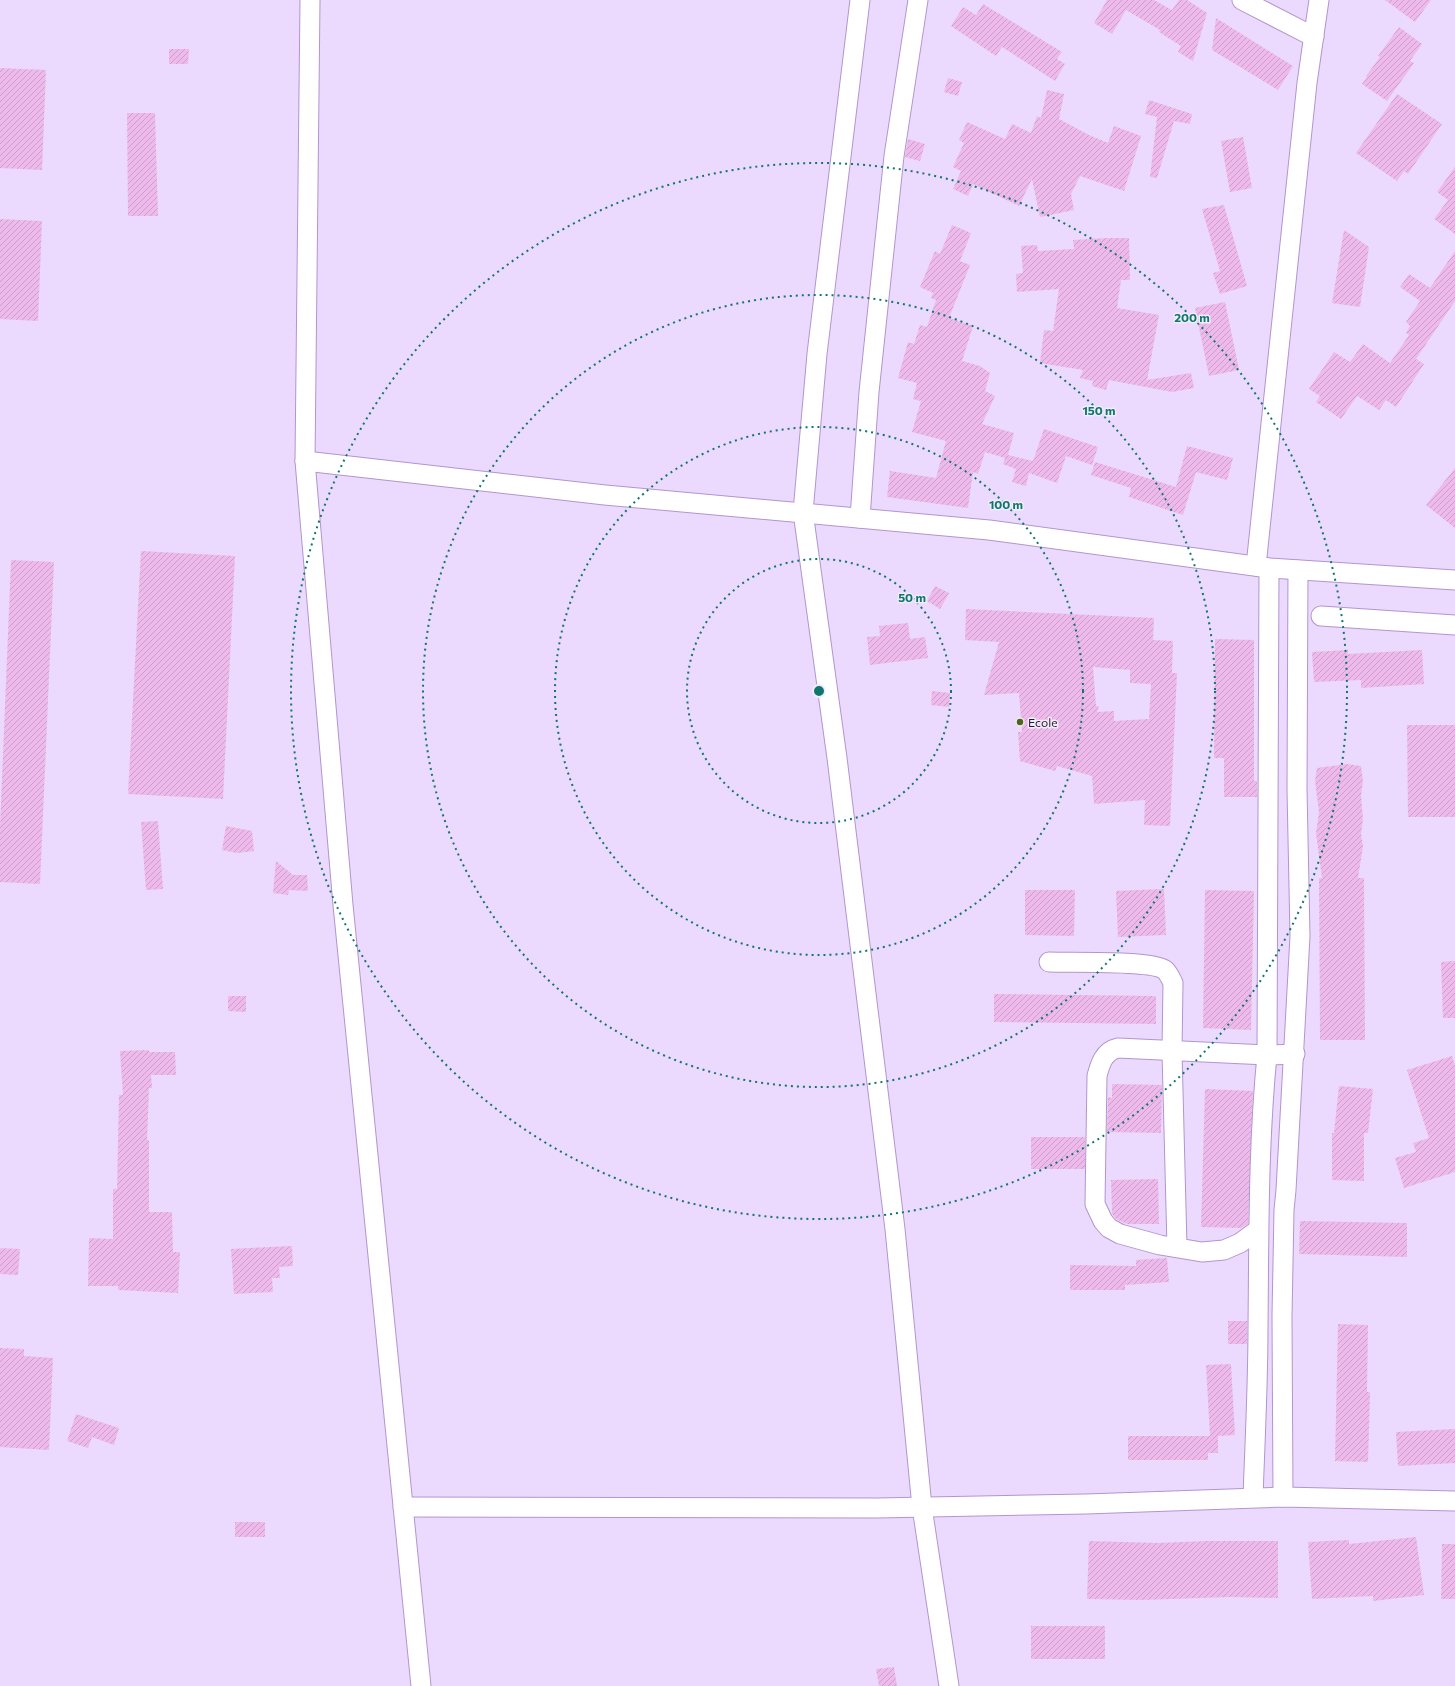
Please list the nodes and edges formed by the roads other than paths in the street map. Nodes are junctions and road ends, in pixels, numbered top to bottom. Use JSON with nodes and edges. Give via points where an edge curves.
{"nodes":[{"id":1,"x":310,"y":0,"type":"edge"},
{"id":2,"x":860,"y":0,"type":"edge"},
{"id":3,"x":918,"y":0,"type":"edge"},
{"id":4,"x":1242,"y":0,"type":"edge"},
{"id":5,"x":1319,"y":0,"type":"edge"},
{"id":6,"x":1314,"y":37,"type":"junction"},
{"id":7,"x":305,"y":461,"type":"junction"},
{"id":8,"x":803,"y":512,"type":"junction"},
{"id":9,"x":860,"y":518,"type":"junction"},
{"id":10,"x":1263,"y":567,"type":"junction"},
{"id":11,"x":1298,"y":570,"type":"junction"},
{"id":12,"x":1455,"y":580,"type":"edge"},
{"id":13,"x":1321,"y":616,"type":"dead end"},
{"id":14,"x":1455,"y":625,"type":"edge"},
{"id":15,"x":1049,"y":962,"type":"dead end"},
{"id":16,"x":1172,"y":1052,"type":"junction"},
{"id":17,"x":1295,"y":1054,"type":"junction"},
{"id":18,"x":1267,"y":1055,"type":"junction"},
{"id":19,"x":1258,"y":1187,"type":"junction"},
{"id":20,"x":1286,"y":1190,"type":"junction"},
{"id":21,"x":1258,"y":1230,"type":"junction"},
{"id":22,"x":1177,"y":1247,"type":"junction"},
{"id":23,"x":1253,"y":1497,"type":"junction"},
{"id":24,"x":1283,"y":1497,"type":"junction"},
{"id":25,"x":1455,"y":1501,"type":"edge"},
{"id":26,"x":403,"y":1507,"type":"junction"},
{"id":27,"x":922,"y":1507,"type":"junction"},
{"id":28,"x":422,"y":1686,"type":"edge"},
{"id":29,"x":949,"y":1686,"type":"edge"}],
"edges":[{"from":1,"to":7,"type":"street"},
{"from":2,"to":8,"type":"street","via":[[817,354]]},
{"from":3,"to":9,"type":"street","via":[[894,156],[869,392]]},
{"from":4,"to":6,"type":"street"},
{"from":5,"to":6,"type":"street"},
{"from":6,"to":10,"type":"street","via":[[1307,83]]},
{"from":7,"to":8,"type":"street","via":[[605,495]]},
{"from":7,"to":26,"type":"street","via":[[344,913]]},
{"from":8,"to":9,"type":"street"},
{"from":8,"to":27,"type":"street","via":[[836,751],[895,1229]]},
{"from":9,"to":10,"type":"street","via":[[990,530]]},
{"from":10,"to":11,"type":"street"},
{"from":10,"to":18,"type":"street"},
{"from":11,"to":12,"type":"street"},
{"from":11,"to":17,"type":"street","via":[[1297,789],[1300,936]]},
{"from":13,"to":14,"type":"street"},
{"from":15,"to":16,"type":"street","via":[[1140,964],[1165,970],[1173,984]]},
{"from":16,"to":18,"type":"street"},
{"from":16,"to":22,"type":"street"},
{"from":16,"to":22,"type":"street","via":[[1118,1048],[1108,1053],[1100,1065],[1097,1076],[1095,1204],[1103,1221],[1120,1234]]},
{"from":17,"to":18,"type":"street"},
{"from":17,"to":20,"type":"street"},
{"from":18,"to":19,"type":"street","via":[[1261,1111]]},
{"from":19,"to":20,"type":"street"},
{"from":19,"to":21,"type":"street"},
{"from":20,"to":24,"type":"street","via":[[1282,1316]]},
{"from":21,"to":22,"type":"street","via":[[1240,1243],[1224,1250],[1202,1252]]},
{"from":21,"to":23,"type":"street"},
{"from":23,"to":24,"type":"street"},
{"from":23,"to":27,"type":"street"},
{"from":24,"to":25,"type":"street"},
{"from":26,"to":27,"type":"street"},
{"from":26,"to":28,"type":"street"},
{"from":27,"to":29,"type":"street"}]}
